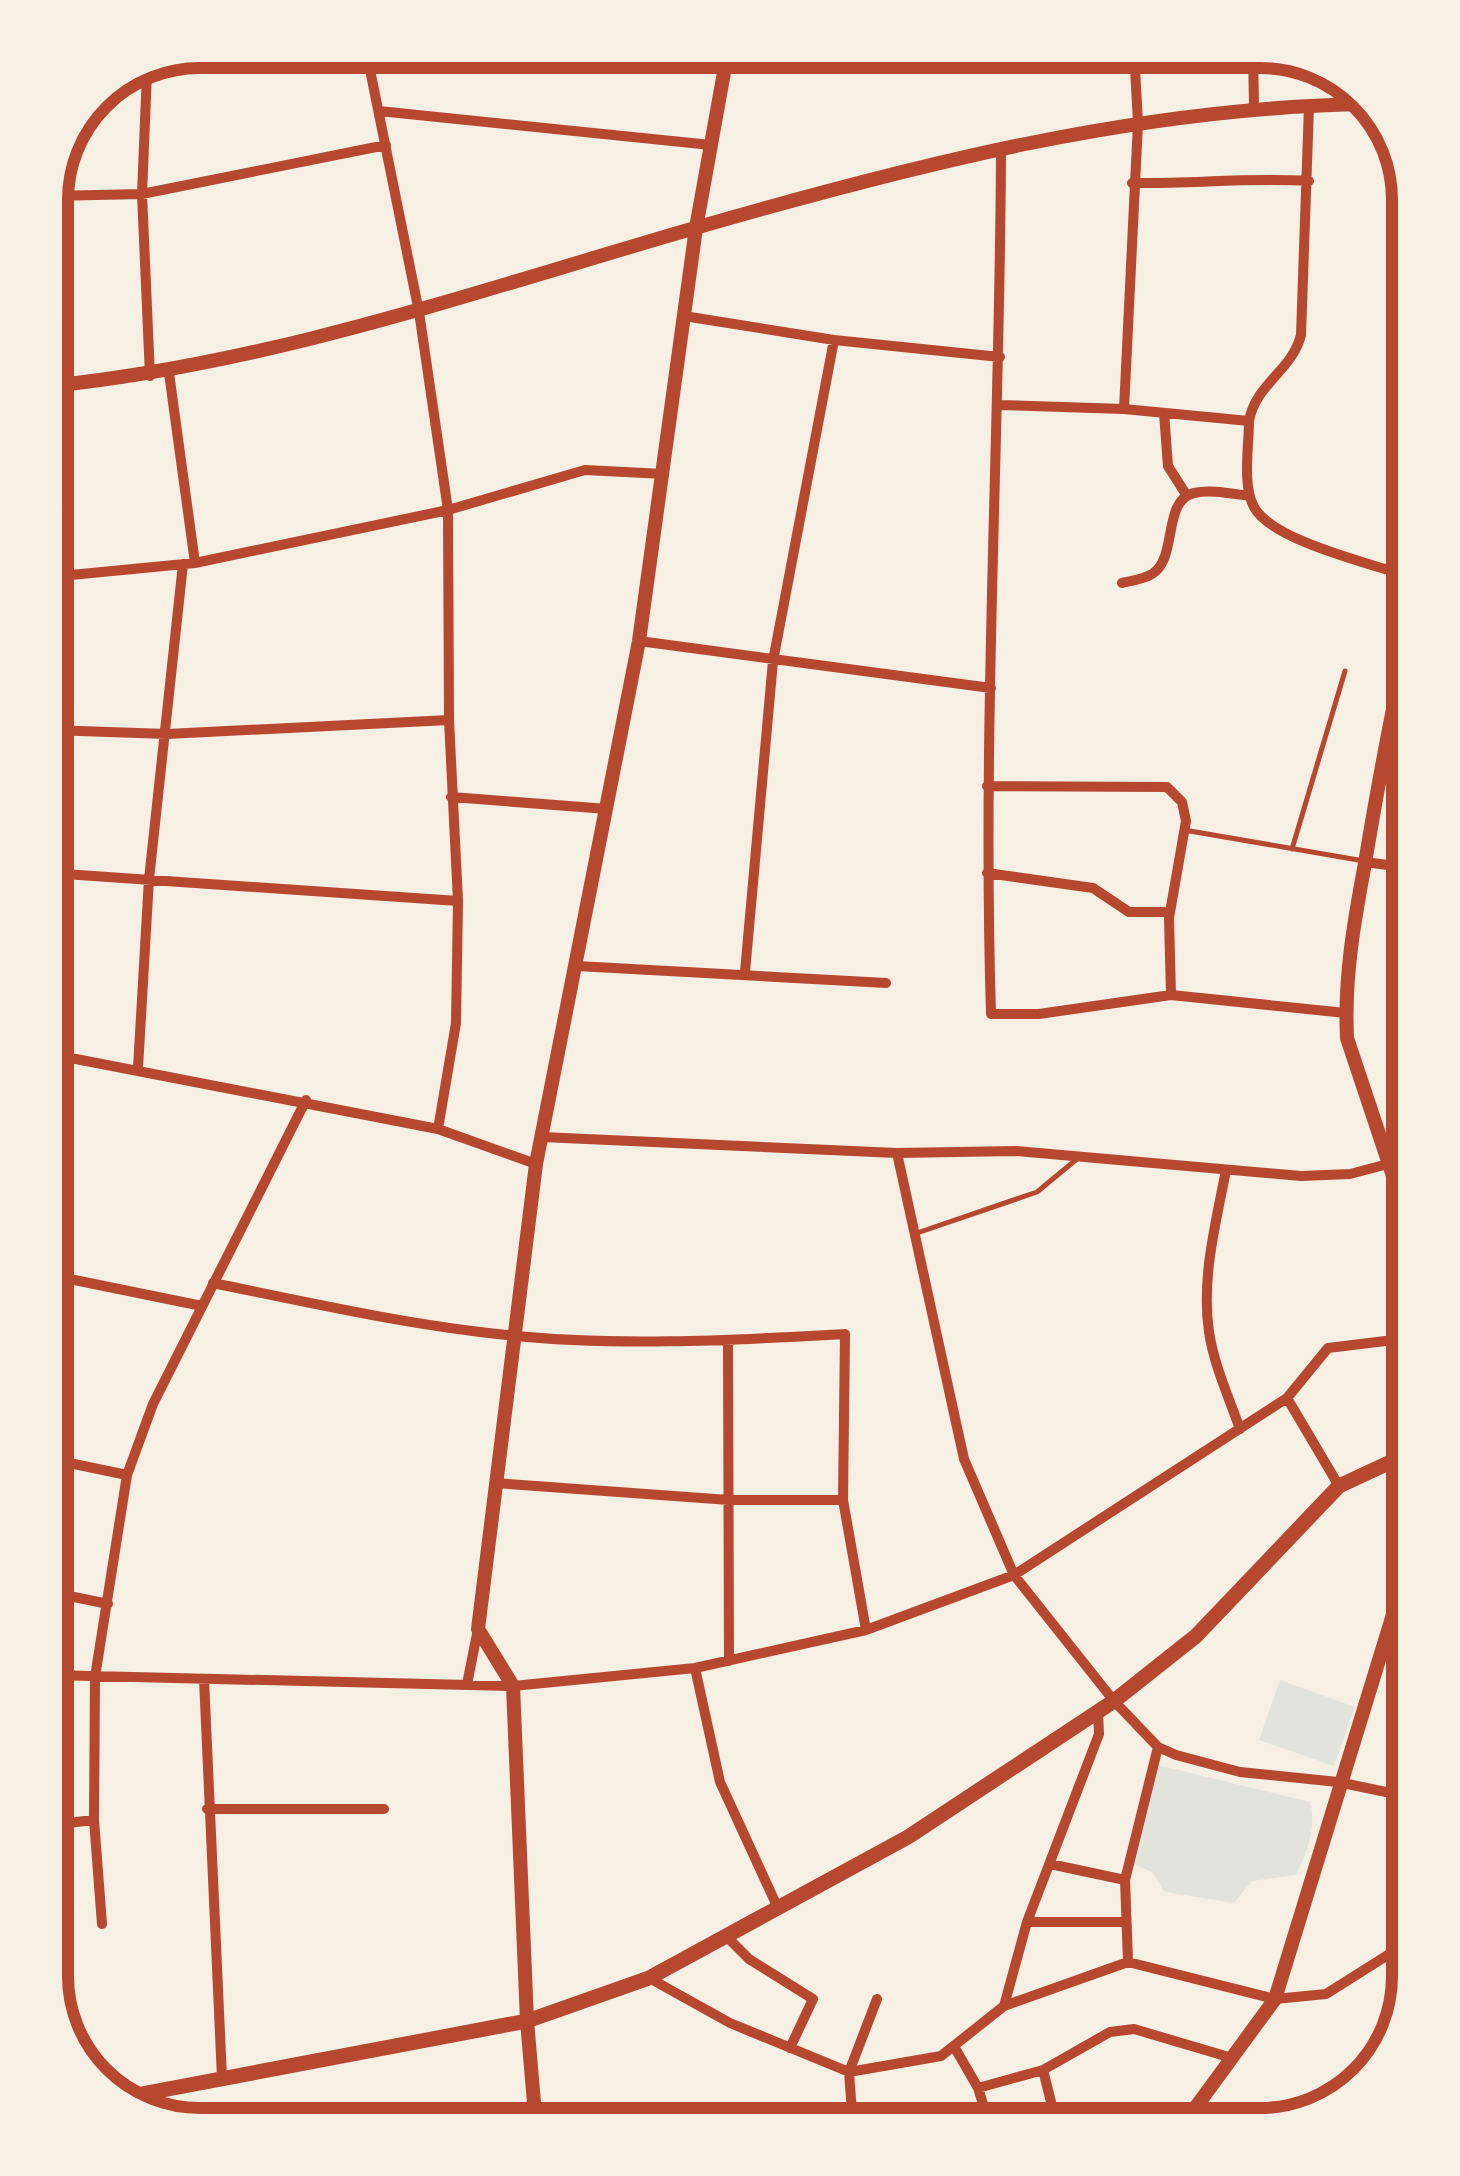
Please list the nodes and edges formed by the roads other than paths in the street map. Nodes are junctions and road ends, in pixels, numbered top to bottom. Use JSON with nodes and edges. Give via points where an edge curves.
{"nodes":[{"id":1,"x":370,"y":68,"type":"edge"},
{"id":2,"x":725,"y":68,"type":"edge"},
{"id":3,"x":1135,"y":68,"type":"edge"},
{"id":4,"x":1254,"y":68,"type":"edge"},
{"id":5,"x":146,"y":80,"type":"edge"},
{"id":6,"x":1350,"y":103,"type":"edge"},
{"id":7,"x":1309,"y":106,"type":"junction"},
{"id":8,"x":1254,"y":108,"type":"junction"},
{"id":9,"x":379,"y":110,"type":"junction"},
{"id":10,"x":1138,"y":123,"type":"junction"},
{"id":11,"x":386,"y":145,"type":"junction"},
{"id":12,"x":711,"y":146,"type":"junction"},
{"id":13,"x":1002,"y":148,"type":"junction"},
{"id":14,"x":1309,"y":180,"type":"junction"},
{"id":15,"x":1132,"y":183,"type":"junction"},
{"id":16,"x":142,"y":194,"type":"junction"},
{"id":17,"x":68,"y":196,"type":"edge"},
{"id":18,"x":696,"y":228,"type":"junction"},
{"id":19,"x":419,"y":312,"type":"junction"},
{"id":20,"x":684,"y":316,"type":"junction"},
{"id":21,"x":834,"y":340,"type":"junction"},
{"id":22,"x":1000,"y":357,"type":"junction"},
{"id":23,"x":169,"y":373,"type":"junction"},
{"id":24,"x":150,"y":376,"type":"junction"},
{"id":25,"x":68,"y":384,"type":"edge"},
{"id":26,"x":1000,"y":405,"type":"junction"},
{"id":27,"x":1124,"y":410,"type":"junction"},
{"id":28,"x":1164,"y":413,"type":"junction"},
{"id":29,"x":1249,"y":421,"type":"junction"},
{"id":30,"x":664,"y":474,"type":"junction"},
{"id":31,"x":1187,"y":496,"type":"junction"},
{"id":32,"x":1250,"y":496,"type":"junction"},
{"id":33,"x":448,"y":510,"type":"junction"},
{"id":34,"x":189,"y":564,"type":"junction"},
{"id":35,"x":1392,"y":570,"type":"edge"},
{"id":36,"x":68,"y":574,"type":"edge"},
{"id":37,"x":1122,"y":583,"type":"dead end"},
{"id":38,"x":639,"y":641,"type":"junction"},
{"id":39,"x":772,"y":662,"type":"junction"},
{"id":40,"x":1345,"y":671,"type":"dead end"},
{"id":41,"x":991,"y":688,"type":"junction"},
{"id":42,"x":1392,"y":709,"type":"edge"},
{"id":43,"x":449,"y":720,"type":"junction"},
{"id":44,"x":68,"y":731,"type":"edge"},
{"id":45,"x":167,"y":734,"type":"junction"},
{"id":46,"x":987,"y":786,"type":"junction"},
{"id":47,"x":451,"y":797,"type":"junction"},
{"id":48,"x":607,"y":809,"type":"junction"},
{"id":49,"x":1184,"y":830,"type":"junction"},
{"id":50,"x":1292,"y":849,"type":"junction"},
{"id":51,"x":1365,"y":862,"type":"junction"},
{"id":52,"x":1392,"y":866,"type":"edge"},
{"id":53,"x":68,"y":874,"type":"edge"},
{"id":54,"x":987,"y":874,"type":"junction"},
{"id":55,"x":149,"y":879,"type":"junction"},
{"id":56,"x":458,"y":902,"type":"junction"},
{"id":57,"x":1169,"y":912,"type":"junction"},
{"id":58,"x":577,"y":966,"type":"junction"},
{"id":59,"x":745,"y":972,"type":"junction"},
{"id":60,"x":886,"y":982,"type":"dead end"},
{"id":61,"x":1171,"y":995,"type":"junction"},
{"id":62,"x":1346,"y":1012,"type":"junction"},
{"id":63,"x":68,"y":1057,"type":"edge"},
{"id":64,"x":138,"y":1068,"type":"junction"},
{"id":65,"x":306,"y":1100,"type":"junction"},
{"id":66,"x":438,"y":1129,"type":"junction"},
{"id":67,"x":542,"y":1137,"type":"junction"},
{"id":68,"x":897,"y":1153,"type":"junction"},
{"id":69,"x":1079,"y":1157,"type":"junction"},
{"id":70,"x":536,"y":1164,"type":"junction"},
{"id":71,"x":1388,"y":1164,"type":"junction"},
{"id":72,"x":1226,"y":1170,"type":"junction"},
{"id":73,"x":1392,"y":1175,"type":"edge"},
{"id":74,"x":914,"y":1234,"type":"junction"},
{"id":75,"x":68,"y":1279,"type":"edge"},
{"id":76,"x":213,"y":1283,"type":"junction"},
{"id":77,"x":202,"y":1306,"type":"junction"},
{"id":78,"x":512,"y":1336,"type":"junction"},
{"id":79,"x":728,"y":1340,"type":"junction"},
{"id":80,"x":1392,"y":1340,"type":"edge"},
{"id":81,"x":1287,"y":1398,"type":"junction"},
{"id":82,"x":1240,"y":1429,"type":"junction"},
{"id":83,"x":1392,"y":1460,"type":"edge"},
{"id":84,"x":68,"y":1463,"type":"edge"},
{"id":85,"x":127,"y":1474,"type":"junction"},
{"id":86,"x":495,"y":1483,"type":"junction"},
{"id":87,"x":1338,"y":1486,"type":"junction"},
{"id":88,"x":730,"y":1500,"type":"junction"},
{"id":89,"x":843,"y":1500,"type":"junction"},
{"id":90,"x":1014,"y":1575,"type":"junction"},
{"id":91,"x":68,"y":1596,"type":"edge"},
{"id":92,"x":108,"y":1604,"type":"junction"},
{"id":93,"x":1392,"y":1615,"type":"edge"},
{"id":94,"x":478,"y":1629,"type":"junction"},
{"id":95,"x":866,"y":1630,"type":"junction"},
{"id":96,"x":729,"y":1661,"type":"junction"},
{"id":97,"x":695,"y":1668,"type":"junction"},
{"id":98,"x":68,"y":1676,"type":"edge"},
{"id":99,"x":96,"y":1678,"type":"junction"},
{"id":100,"x":204,"y":1679,"type":"junction"},
{"id":101,"x":467,"y":1684,"type":"junction"},
{"id":102,"x":513,"y":1686,"type":"junction"},
{"id":103,"x":1114,"y":1701,"type":"junction"},
{"id":104,"x":1098,"y":1712,"type":"junction"},
{"id":105,"x":1158,"y":1747,"type":"junction"},
{"id":106,"x":1338,"y":1782,"type":"junction"},
{"id":107,"x":1392,"y":1793,"type":"edge"},
{"id":108,"x":207,"y":1809,"type":"junction"},
{"id":109,"x":384,"y":1809,"type":"dead end"},
{"id":110,"x":94,"y":1820,"type":"junction"},
{"id":111,"x":68,"y":1823,"type":"edge"},
{"id":112,"x":1050,"y":1864,"type":"junction"},
{"id":113,"x":1125,"y":1880,"type":"junction"},
{"id":114,"x":776,"y":1906,"type":"junction"},
{"id":115,"x":1027,"y":1922,"type":"junction"},
{"id":116,"x":1125,"y":1922,"type":"junction"},
{"id":117,"x":102,"y":1924,"type":"dead end"},
{"id":118,"x":726,"y":1935,"type":"junction"},
{"id":119,"x":1392,"y":1952,"type":"edge"},
{"id":120,"x":1128,"y":1962,"type":"junction"},
{"id":121,"x":650,"y":1978,"type":"junction"},
{"id":122,"x":877,"y":1999,"type":"dead end"},
{"id":123,"x":1275,"y":2000,"type":"junction"},
{"id":124,"x":1004,"y":2006,"type":"junction"},
{"id":125,"x":527,"y":2021,"type":"junction"},
{"id":126,"x":790,"y":2048,"type":"junction"},
{"id":127,"x":955,"y":2048,"type":"junction"},
{"id":128,"x":1232,"y":2058,"type":"junction"},
{"id":129,"x":1043,"y":2070,"type":"junction"},
{"id":130,"x":849,"y":2072,"type":"junction"},
{"id":131,"x":222,"y":2078,"type":"junction"},
{"id":132,"x":978,"y":2088,"type":"junction"},
{"id":133,"x":140,"y":2094,"type":"edge"},
{"id":134,"x":534,"y":2108,"type":"edge"},
{"id":135,"x":852,"y":2108,"type":"edge"},
{"id":136,"x":984,"y":2108,"type":"edge"},
{"id":137,"x":1052,"y":2108,"type":"edge"},
{"id":138,"x":1195,"y":2108,"type":"edge"}],
"edges":[{"from":1,"to":9,"type":"street"},
{"from":2,"to":12,"type":"street"},
{"from":3,"to":10,"type":"street"},
{"from":4,"to":8,"type":"street"},
{"from":5,"to":16,"type":"street"},
{"from":6,"to":7,"type":"street"},
{"from":7,"to":8,"type":"street"},
{"from":7,"to":14,"type":"street"},
{"from":8,"to":10,"type":"street"},
{"from":9,"to":11,"type":"street"},
{"from":9,"to":12,"type":"street"},
{"from":10,"to":13,"type":"street"},
{"from":10,"to":15,"type":"street"},
{"from":11,"to":16,"type":"street"},
{"from":11,"to":19,"type":"street"},
{"from":12,"to":18,"type":"street"},
{"from":13,"to":18,"type":"street"},
{"from":13,"to":22,"type":"street"},
{"from":14,"to":15,"type":"street"},
{"from":14,"to":29,"type":"street","via":[[1301,335],[1291,360],[1258,393]]},
{"from":15,"to":27,"type":"street"},
{"from":16,"to":17,"type":"street"},
{"from":16,"to":24,"type":"street"},
{"from":18,"to":19,"type":"street"},
{"from":18,"to":20,"type":"street"},
{"from":19,"to":23,"type":"street"},
{"from":19,"to":33,"type":"street"},
{"from":20,"to":21,"type":"street"},
{"from":20,"to":30,"type":"street"},
{"from":21,"to":22,"type":"street"},
{"from":21,"to":39,"type":"street"},
{"from":22,"to":26,"type":"street"},
{"from":23,"to":24,"type":"street"},
{"from":23,"to":34,"type":"street"},
{"from":24,"to":25,"type":"street"},
{"from":26,"to":27,"type":"street"},
{"from":26,"to":41,"type":"street"},
{"from":27,"to":28,"type":"street"},
{"from":28,"to":29,"type":"street"},
{"from":28,"to":31,"type":"street","via":[[1168,466]]},
{"from":29,"to":32,"type":"street"},
{"from":30,"to":33,"type":"street","via":[[585,470]]},
{"from":30,"to":38,"type":"street"},
{"from":31,"to":32,"type":"street"},
{"from":31,"to":37,"type":"street","via":[[1161,566]]},
{"from":32,"to":35,"type":"street","via":[[1272,527]]},
{"from":33,"to":34,"type":"street"},
{"from":33,"to":43,"type":"street"},
{"from":34,"to":36,"type":"street"},
{"from":34,"to":45,"type":"street"},
{"from":38,"to":39,"type":"street"},
{"from":38,"to":48,"type":"street"},
{"from":39,"to":41,"type":"street"},
{"from":39,"to":59,"type":"street"},
{"from":40,"to":50,"type":"lane"},
{"from":41,"to":46,"type":"street"},
{"from":42,"to":51,"type":"street"},
{"from":43,"to":45,"type":"street"},
{"from":43,"to":47,"type":"street"},
{"from":44,"to":45,"type":"street"},
{"from":45,"to":55,"type":"street"},
{"from":46,"to":49,"type":"street","via":[[1168,787],[1182,802]]},
{"from":46,"to":54,"type":"street"},
{"from":47,"to":48,"type":"street"},
{"from":47,"to":56,"type":"street"},
{"from":48,"to":58,"type":"street"},
{"from":49,"to":50,"type":"lane"},
{"from":49,"to":57,"type":"street"},
{"from":50,"to":51,"type":"lane"},
{"from":51,"to":52,"type":"street"},
{"from":51,"to":62,"type":"street","via":[[1350,938]]},
{"from":53,"to":55,"type":"street"},
{"from":54,"to":57,"type":"street","via":[[1093,888],[1129,912]]},
{"from":54,"to":61,"type":"street","via":[[991,1014],[1039,1014]]},
{"from":55,"to":56,"type":"street"},
{"from":55,"to":64,"type":"street"},
{"from":56,"to":66,"type":"street","via":[[456,1023]]},
{"from":57,"to":61,"type":"street"},
{"from":58,"to":59,"type":"street"},
{"from":58,"to":67,"type":"street"},
{"from":59,"to":60,"type":"street"},
{"from":61,"to":62,"type":"street"},
{"from":62,"to":71,"type":"street","via":[[1347,1038]]},
{"from":63,"to":64,"type":"street"},
{"from":64,"to":65,"type":"street"},
{"from":65,"to":66,"type":"street"},
{"from":65,"to":76,"type":"street"},
{"from":66,"to":70,"type":"street"},
{"from":67,"to":68,"type":"street"},
{"from":67,"to":70,"type":"street"},
{"from":68,"to":69,"type":"street"},
{"from":68,"to":74,"type":"street"},
{"from":69,"to":72,"type":"street"},
{"from":69,"to":74,"type":"lane","via":[[1037,1192]]},
{"from":70,"to":78,"type":"street"},
{"from":71,"to":72,"type":"street","via":[[1326,1176]]},
{"from":71,"to":73,"type":"street"},
{"from":72,"to":82,"type":"street","via":[[1208,1272],[1208,1313],[1213,1351]]},
{"from":74,"to":90,"type":"street","via":[[964,1459]]},
{"from":75,"to":77,"type":"street"},
{"from":76,"to":77,"type":"street"},
{"from":76,"to":78,"type":"street","via":[[393,1320]]},
{"from":77,"to":85,"type":"street"},
{"from":78,"to":79,"type":"street"},
{"from":78,"to":86,"type":"street"},
{"from":79,"to":88,"type":"street"},
{"from":79,"to":89,"type":"street","via":[[845,1334]]},
{"from":80,"to":81,"type":"street","via":[[1328,1348]]},
{"from":81,"to":82,"type":"street"},
{"from":81,"to":87,"type":"street"},
{"from":82,"to":90,"type":"street"},
{"from":83,"to":87,"type":"main road"},
{"from":84,"to":85,"type":"street"},
{"from":85,"to":92,"type":"street"},
{"from":86,"to":88,"type":"street"},
{"from":86,"to":94,"type":"street"},
{"from":87,"to":103,"type":"main road","via":[[1196,1636]]},
{"from":88,"to":89,"type":"street"},
{"from":88,"to":96,"type":"street"},
{"from":89,"to":95,"type":"street"},
{"from":90,"to":95,"type":"street"},
{"from":90,"to":103,"type":"street"},
{"from":91,"to":92,"type":"street"},
{"from":92,"to":99,"type":"street"},
{"from":93,"to":106,"type":"street"},
{"from":94,"to":101,"type":"street"},
{"from":94,"to":102,"type":"street"},
{"from":95,"to":96,"type":"street"},
{"from":96,"to":97,"type":"street"},
{"from":97,"to":102,"type":"street"},
{"from":97,"to":114,"type":"street","via":[[720,1782]]},
{"from":98,"to":99,"type":"street"},
{"from":99,"to":100,"type":"street"},
{"from":99,"to":110,"type":"street"},
{"from":100,"to":101,"type":"street"},
{"from":100,"to":108,"type":"street"},
{"from":101,"to":102,"type":"street"},
{"from":102,"to":125,"type":"street"},
{"from":103,"to":104,"type":"main road"},
{"from":103,"to":105,"type":"street"},
{"from":104,"to":112,"type":"street","via":[[1099,1734]]},
{"from":104,"to":114,"type":"main road","via":[[908,1837]]},
{"from":105,"to":106,"type":"street","via":[[1240,1772]]},
{"from":105,"to":113,"type":"street"},
{"from":106,"to":107,"type":"street"},
{"from":106,"to":123,"type":"street"},
{"from":108,"to":109,"type":"street"},
{"from":108,"to":131,"type":"street"},
{"from":110,"to":111,"type":"street"},
{"from":110,"to":117,"type":"street"},
{"from":112,"to":113,"type":"street"},
{"from":112,"to":115,"type":"street"},
{"from":113,"to":116,"type":"street"},
{"from":114,"to":118,"type":"main road"},
{"from":115,"to":116,"type":"street"},
{"from":115,"to":124,"type":"street"},
{"from":116,"to":120,"type":"street"},
{"from":118,"to":121,"type":"main road"},
{"from":118,"to":126,"type":"street","via":[[749,1959],[813,1999]]},
{"from":119,"to":123,"type":"street","via":[[1326,1994]]},
{"from":120,"to":123,"type":"street"},
{"from":120,"to":124,"type":"street"},
{"from":121,"to":125,"type":"main road"},
{"from":121,"to":126,"type":"street"},
{"from":122,"to":130,"type":"street"},
{"from":123,"to":128,"type":"street"},
{"from":124,"to":127,"type":"street"},
{"from":125,"to":131,"type":"main road"},
{"from":125,"to":134,"type":"street"},
{"from":126,"to":130,"type":"street"},
{"from":127,"to":130,"type":"street"},
{"from":127,"to":132,"type":"street"},
{"from":128,"to":129,"type":"street","via":[[1134,2029],[1110,2032]]},
{"from":128,"to":138,"type":"street"},
{"from":129,"to":132,"type":"street"},
{"from":129,"to":137,"type":"street"},
{"from":130,"to":135,"type":"street"},
{"from":131,"to":133,"type":"main road"},
{"from":132,"to":136,"type":"street"}]}
